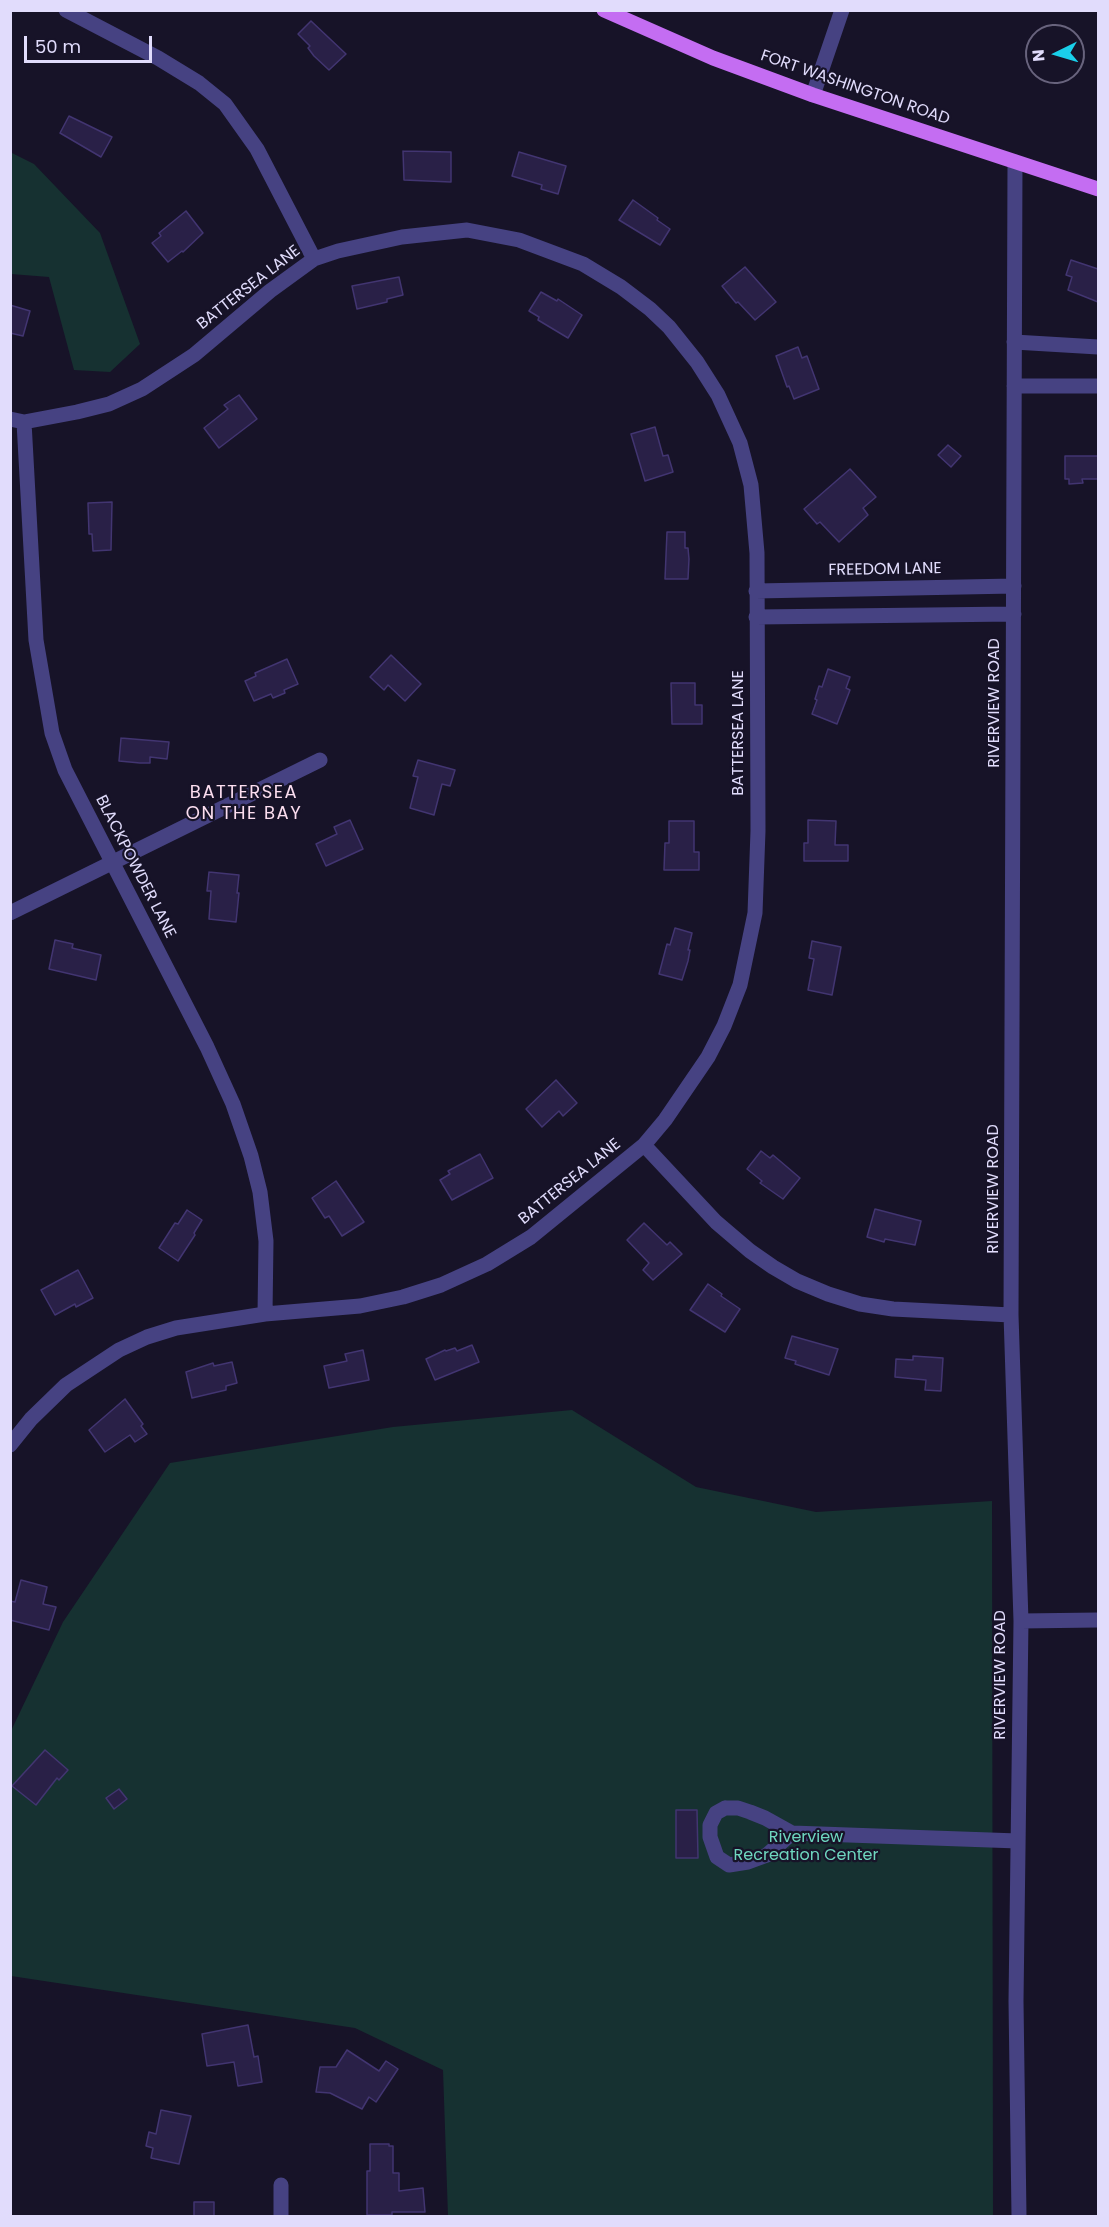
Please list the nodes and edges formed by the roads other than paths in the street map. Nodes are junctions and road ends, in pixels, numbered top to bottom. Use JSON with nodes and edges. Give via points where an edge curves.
{"nodes":[{"id":1,"x":66,"y":10,"type":"edge"},
{"id":2,"x":604,"y":10,"type":"edge"},
{"id":3,"x":842,"y":10,"type":"edge"},
{"id":4,"x":813,"y":94,"type":"junction"},
{"id":5,"x":1015,"y":162,"type":"junction"},
{"id":6,"x":1098,"y":189,"type":"edge"},
{"id":7,"x":314,"y":259,"type":"junction"},
{"id":8,"x":1014,"y":342,"type":"junction"},
{"id":9,"x":1098,"y":347,"type":"edge"},
{"id":10,"x":1014,"y":386,"type":"junction"},
{"id":11,"x":1098,"y":386,"type":"edge"},
{"id":12,"x":17,"y":421,"type":"edge"},
{"id":13,"x":1014,"y":586,"type":"junction"},
{"id":14,"x":756,"y":591,"type":"junction"},
{"id":15,"x":1014,"y":614,"type":"junction"},
{"id":16,"x":756,"y":616,"type":"junction"},
{"id":17,"x":320,"y":760,"type":"dead end"},
{"id":18,"x":113,"y":862,"type":"junction"},
{"id":19,"x":10,"y":913,"type":"edge"},
{"id":20,"x":644,"y":1145,"type":"junction"},
{"id":21,"x":265,"y":1314,"type":"junction"},
{"id":22,"x":1011,"y":1315,"type":"junction"},
{"id":23,"x":10,"y":1445,"type":"edge"},
{"id":24,"x":1098,"y":1620,"type":"edge"},
{"id":25,"x":1021,"y":1621,"type":"junction"},
{"id":26,"x":792,"y":1833,"type":"junction"},
{"id":27,"x":1018,"y":1841,"type":"junction"},
{"id":28,"x":280,"y":2184,"type":"dead end"},
{"id":29,"x":281,"y":2217,"type":"edge"},
{"id":30,"x":1019,"y":2217,"type":"edge"}],
"edges":[{"from":1,"to":7,"type":"street","via":[[158,58],[225,104],[257,149]]},
{"from":2,"to":4,"type":"main road","name":"FORT WASHINGTON ROAD","via":[[713,58]]},
{"from":3,"to":4,"type":"street"},
{"from":4,"to":5,"type":"main road","name":"FORT WASHINGTON ROAD"},
{"from":5,"to":6,"type":"main road","name":"FORT WASHINGTON ROAD"},
{"from":5,"to":8,"type":"street","name":"RIVERVIEW ROAD"},
{"from":7,"to":12,"type":"street","name":"BATTERSEA LANE","via":[[194,355],[142,389],[109,404]]},
{"from":7,"to":14,"type":"street","name":"BATTERSEA LANE","via":[[370,243],[467,230],[519,240],[563,255],[621,287],[669,327],[697,362],[730,419],[751,485]]},
{"from":8,"to":9,"type":"street"},
{"from":8,"to":10,"type":"street","name":"RIVERVIEW ROAD"},
{"from":10,"to":11,"type":"street"},
{"from":10,"to":13,"type":"street","name":"RIVERVIEW ROAD"},
{"from":12,"to":18,"type":"street","name":"BLACKPOWDER LANE","via":[[36,640],[52,733],[65,770]]},
{"from":13,"to":14,"type":"street","name":"FREEDOM LANE"},
{"from":13,"to":15,"type":"street","name":"RIVERVIEW ROAD"},
{"from":14,"to":16,"type":"street","name":"BATTERSEA LANE"},
{"from":15,"to":16,"type":"street"},
{"from":15,"to":22,"type":"street","name":"RIVERVIEW ROAD"},
{"from":16,"to":20,"type":"street","name":"BATTERSEA LANE","via":[[758,831],[751,939],[740,985],[717,1041],[682,1097]]},
{"from":17,"to":18,"type":"street"},
{"from":18,"to":19,"type":"street"},
{"from":18,"to":21,"type":"street","name":"BLACKPOWDER LANE","via":[[207,1047],[251,1156],[266,1241]]},
{"from":20,"to":21,"type":"street","name":"BATTERSEA LANE","via":[[525,1241],[457,1278],[403,1297],[360,1306]]},
{"from":20,"to":22,"type":"street","via":[[716,1222],[758,1257],[797,1281],[860,1304]]},
{"from":21,"to":23,"type":"street","name":"BATTERSEA LANE","via":[[176,1328],[119,1350],[66,1385]]},
{"from":22,"to":25,"type":"street","name":"RIVERVIEW ROAD"},
{"from":24,"to":25,"type":"street"},
{"from":25,"to":27,"type":"street","name":"RIVERVIEW ROAD"},
{"from":26,"to":26,"type":"street","via":[[738,1808],[716,1813],[710,1825],[717,1857],[729,1865],[767,1855]]},
{"from":26,"to":27,"type":"street"},
{"from":27,"to":30,"type":"street","name":"RIVERVIEW ROAD"},
{"from":28,"to":29,"type":"street"}]}
